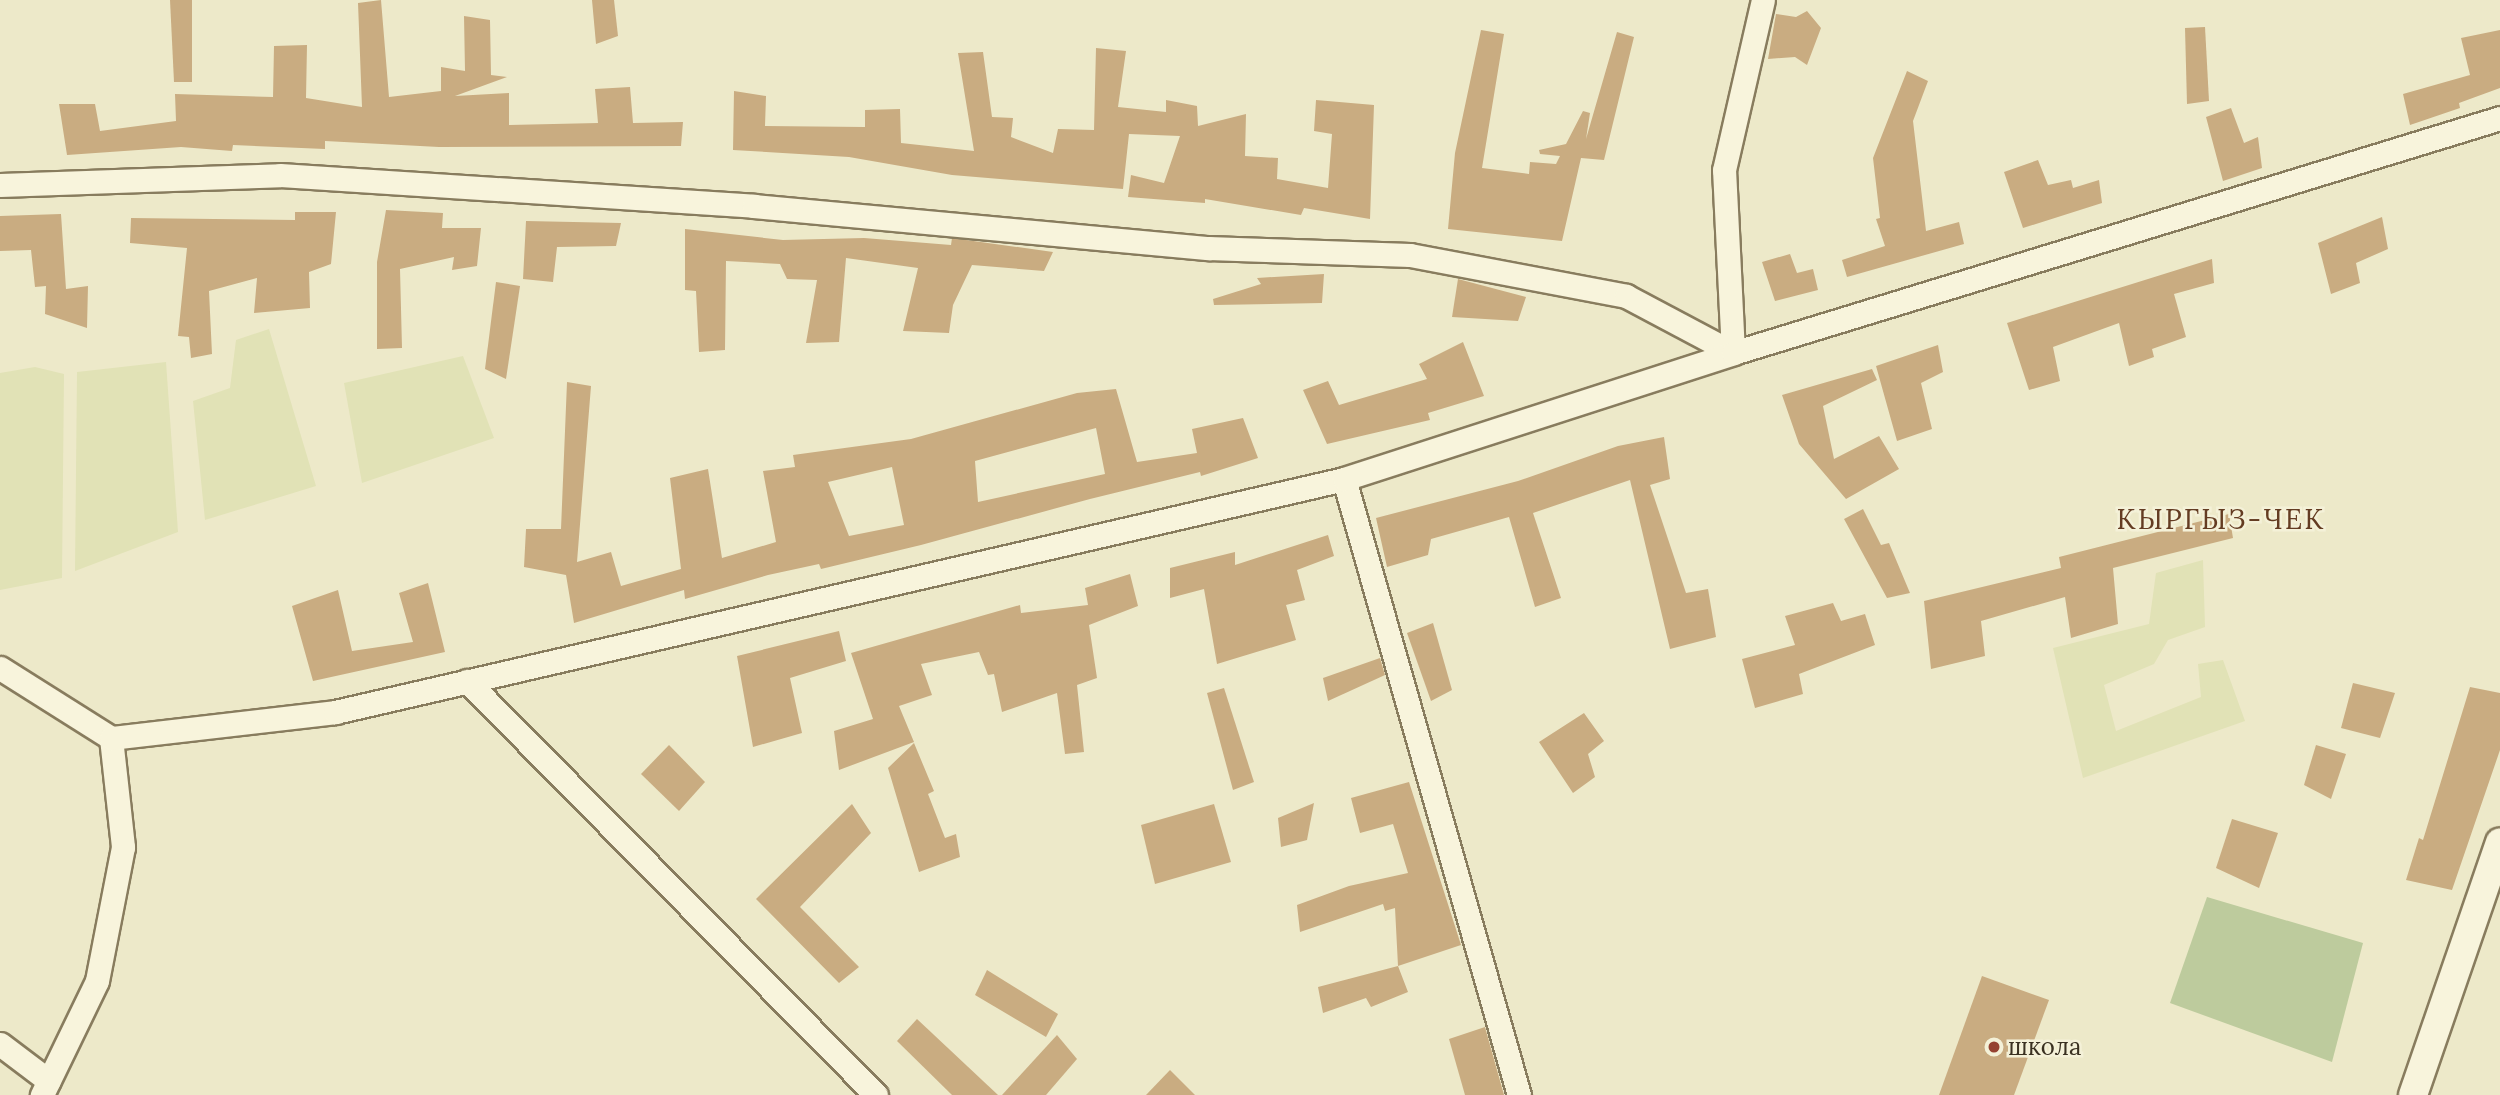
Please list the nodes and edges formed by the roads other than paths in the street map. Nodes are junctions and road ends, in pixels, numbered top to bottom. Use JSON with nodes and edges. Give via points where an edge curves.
{"nodes":[{"id":1,"x":1763,"y":0,"type":"edge"},
{"id":2,"x":2500,"y":118,"type":"edge"},
{"id":3,"x":0,"y":185,"type":"edge"},
{"id":4,"x":1733,"y":353,"type":"junction"},
{"id":5,"x":1343,"y":479,"type":"junction"},
{"id":6,"x":0,"y":667,"type":"edge"},
{"id":7,"x":467,"y":681,"type":"junction"},
{"id":8,"x":111,"y":738,"type":"junction"},
{"id":9,"x":2500,"y":843,"type":"edge"},
{"id":10,"x":0,"y":1044,"type":"edge"},
{"id":11,"x":45,"y":1088,"type":"edge"},
{"id":12,"x":876,"y":1095,"type":"edge"},
{"id":13,"x":1519,"y":1095,"type":"edge"},
{"id":14,"x":2413,"y":1095,"type":"edge"}],
"edges":[{"from":1,"to":4,"type":"street","via":[[1724,170]]},
{"from":2,"to":4,"type":"street"},
{"from":3,"to":4,"type":"street","via":[[280,175],[754,206],[1208,248],[1410,255],[1626,296]]},
{"from":4,"to":5,"type":"street"},
{"from":5,"to":7,"type":"street"},
{"from":5,"to":13,"type":"street"},
{"from":6,"to":8,"type":"street"},
{"from":7,"to":8,"type":"street","via":[[335,712]]},
{"from":7,"to":12,"type":"street"},
{"from":8,"to":11,"type":"street","via":[[120,860],[97,981]]},
{"from":9,"to":14,"type":"street"},
{"from":10,"to":11,"type":"street"}]}
